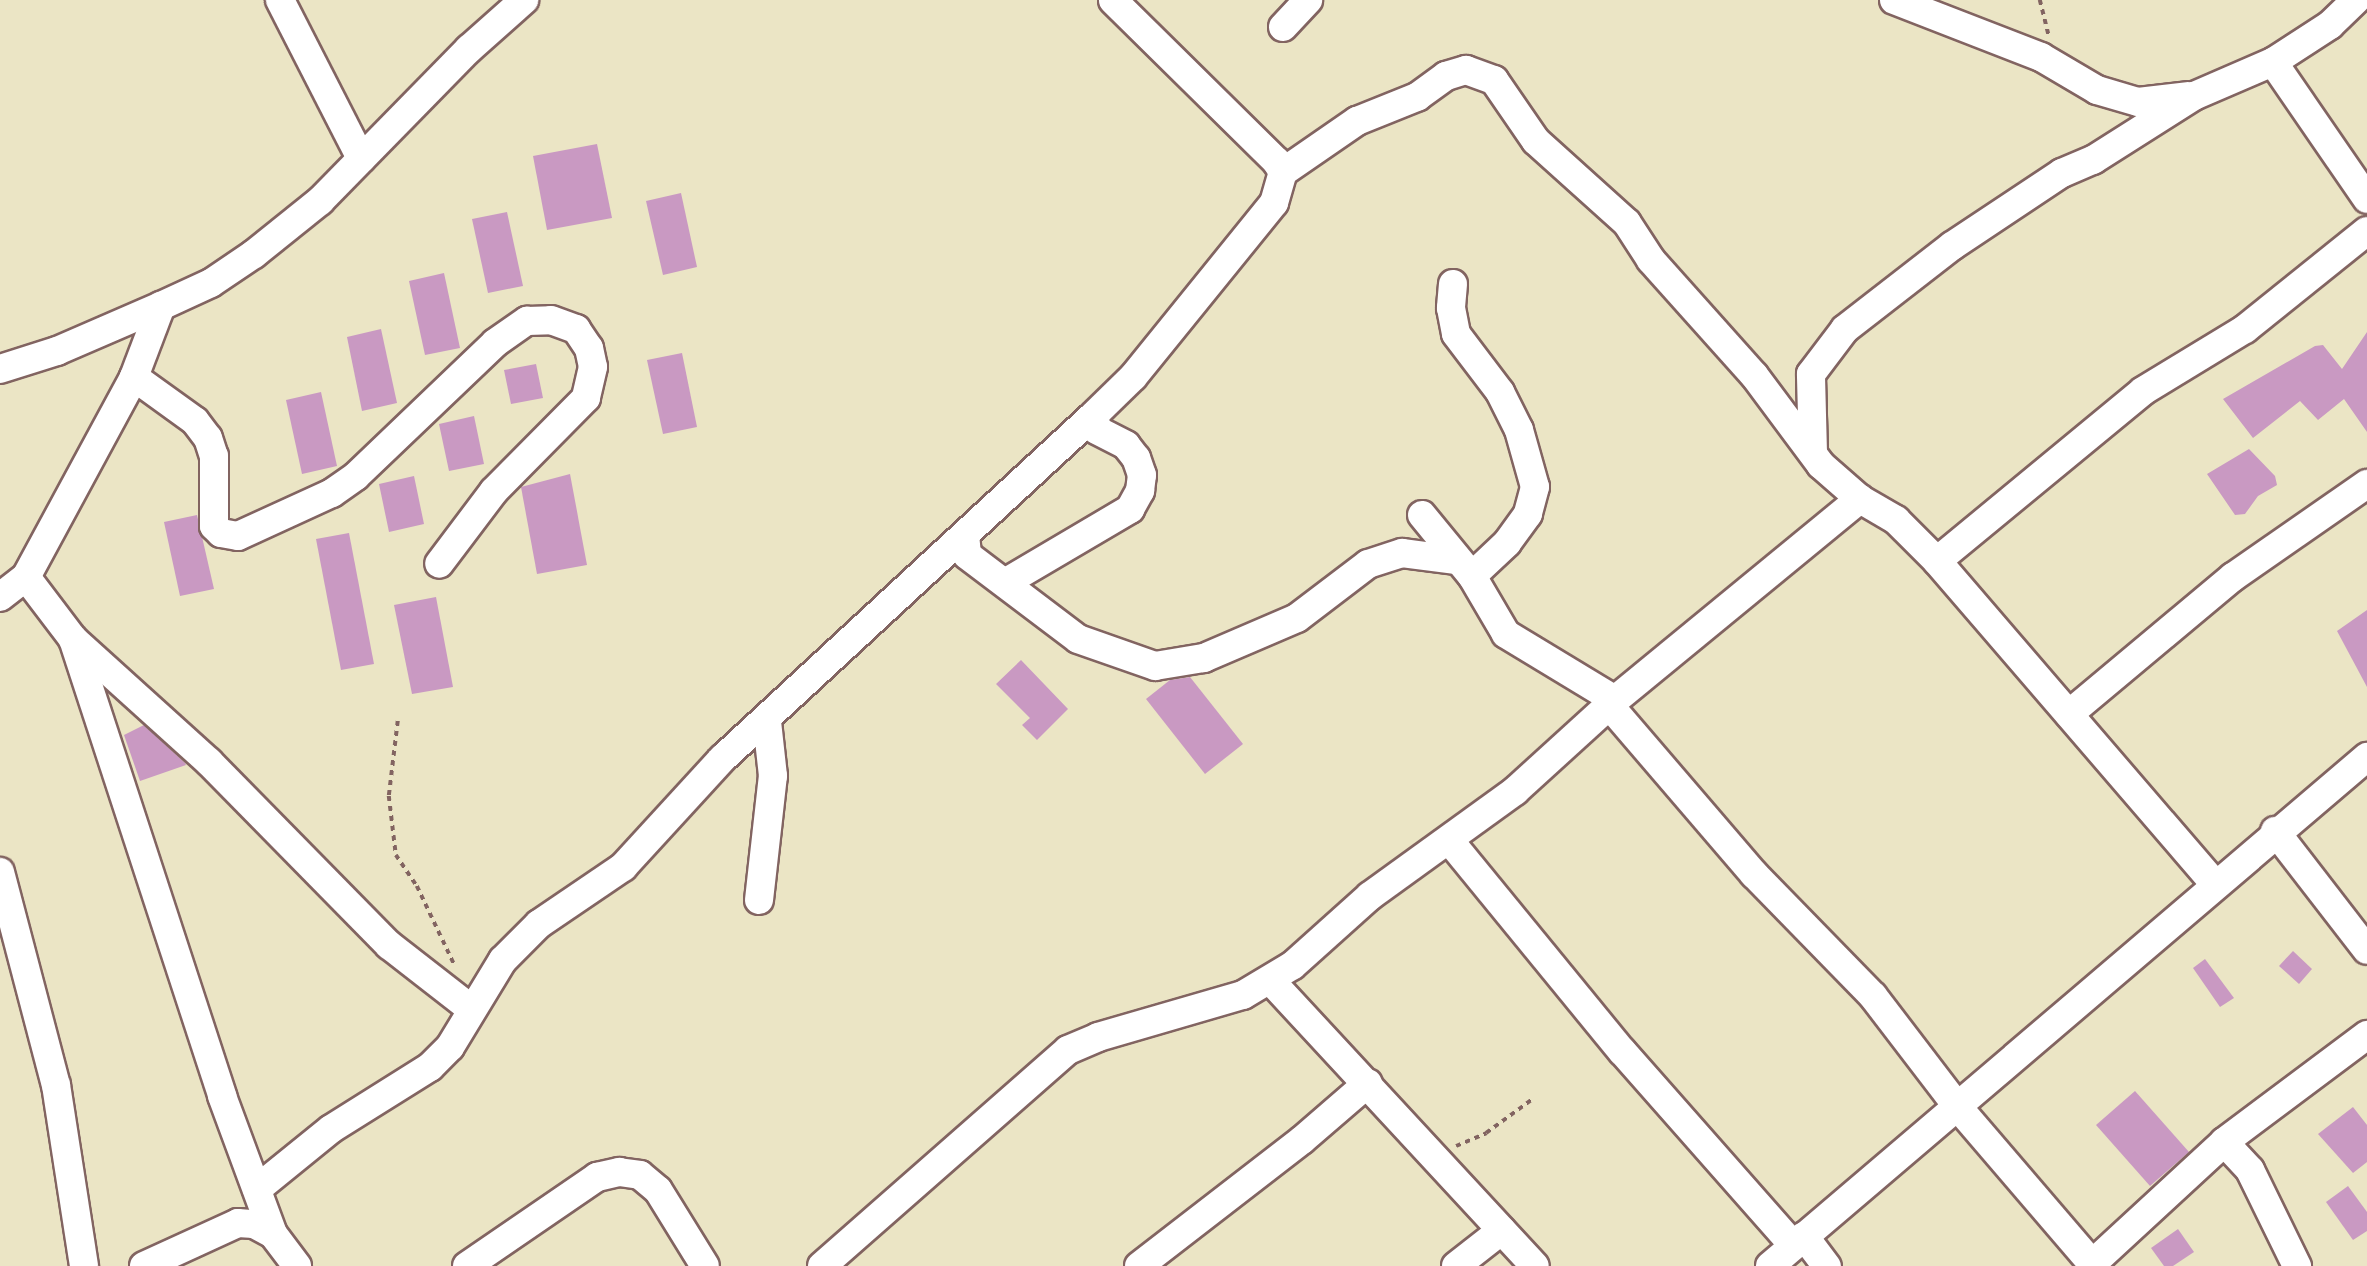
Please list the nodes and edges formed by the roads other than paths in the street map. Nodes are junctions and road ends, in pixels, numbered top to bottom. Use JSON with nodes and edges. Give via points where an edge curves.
{"nodes":[{"id":1,"x":280,"y":0,"type":"edge"},
{"id":2,"x":524,"y":0,"type":"edge"},
{"id":3,"x":1114,"y":0,"type":"edge"},
{"id":4,"x":1308,"y":0,"type":"edge"},
{"id":5,"x":1894,"y":0,"type":"edge"},
{"id":6,"x":2356,"y":0,"type":"edge"},
{"id":7,"x":1283,"y":27,"type":"dead end"},
{"id":8,"x":2273,"y":62,"type":"junction"},
{"id":9,"x":2194,"y":96,"type":"junction"},
{"id":10,"x":361,"y":158,"type":"junction"},
{"id":11,"x":1283,"y":172,"type":"junction"},
{"id":12,"x":2367,"y":199,"type":"edge"},
{"id":13,"x":2367,"y":231,"type":"edge"},
{"id":14,"x":1453,"y":284,"type":"dead end"},
{"id":15,"x":161,"y":306,"type":"junction"},
{"id":16,"x":0,"y":369,"type":"edge"},
{"id":17,"x":134,"y":377,"type":"junction"},
{"id":18,"x":1094,"y":415,"type":"junction"},
{"id":19,"x":1813,"y":453,"type":"junction"},
{"id":20,"x":2367,"y":484,"type":"edge"},
{"id":21,"x":1860,"y":499,"type":"junction"},
{"id":22,"x":1422,"y":515,"type":"dead end"},
{"id":23,"x":965,"y":535,"type":"junction"},
{"id":24,"x":1937,"y":561,"type":"junction"},
{"id":25,"x":439,"y":564,"type":"dead end"},
{"id":26,"x":1464,"y":568,"type":"junction"},
{"id":27,"x":26,"y":577,"type":"junction"},
{"id":28,"x":1008,"y":581,"type":"junction"},
{"id":29,"x":0,"y":597,"type":"edge"},
{"id":30,"x":73,"y":639,"type":"junction"},
{"id":31,"x":1612,"y":703,"type":"junction"},
{"id":32,"x":2069,"y":714,"type":"junction"},
{"id":33,"x":767,"y":722,"type":"junction"},
{"id":34,"x":2367,"y":757,"type":"edge"},
{"id":35,"x":2275,"y":831,"type":"junction"},
{"id":36,"x":1449,"y":840,"type":"junction"},
{"id":37,"x":0,"y":872,"type":"edge"},
{"id":38,"x":2214,"y":883,"type":"junction"},
{"id":39,"x":759,"y":900,"type":"dead end"},
{"id":40,"x":2367,"y":950,"type":"edge"},
{"id":41,"x":1271,"y":981,"type":"junction"},
{"id":42,"x":475,"y":1000,"type":"junction"},
{"id":43,"x":2367,"y":1035,"type":"edge"},
{"id":44,"x":1368,"y":1083,"type":"junction"},
{"id":45,"x":1957,"y":1106,"type":"junction"},
{"id":46,"x":2224,"y":1142,"type":"junction"},
{"id":47,"x":257,"y":1189,"type":"junction"},
{"id":48,"x":1502,"y":1230,"type":"junction"},
{"id":49,"x":273,"y":1234,"type":"junction"},
{"id":50,"x":1798,"y":1241,"type":"junction"},
{"id":51,"x":470,"y":1265,"type":"edge"},
{"id":52,"x":2093,"y":1265,"type":"edge"},
{"id":53,"x":84,"y":1266,"type":"edge"},
{"id":54,"x":144,"y":1266,"type":"edge"},
{"id":55,"x":297,"y":1266,"type":"edge"},
{"id":56,"x":705,"y":1266,"type":"edge"},
{"id":57,"x":822,"y":1266,"type":"edge"},
{"id":58,"x":1139,"y":1266,"type":"edge"},
{"id":59,"x":1457,"y":1266,"type":"edge"},
{"id":60,"x":1535,"y":1266,"type":"edge"},
{"id":61,"x":1770,"y":1266,"type":"edge"},
{"id":62,"x":1827,"y":1266,"type":"edge"},
{"id":63,"x":2297,"y":1266,"type":"edge"}],
"edges":[{"from":1,"to":10,"type":"street"},
{"from":2,"to":10,"type":"street"},
{"from":3,"to":11,"type":"street"},
{"from":4,"to":7,"type":"street"},
{"from":5,"to":9,"type":"street","via":[[2041,57],[2097,90],[2138,102]]},
{"from":6,"to":8,"type":"street","via":[[2330,25]]},
{"from":8,"to":9,"type":"street"},
{"from":8,"to":12,"type":"street"},
{"from":9,"to":19,"type":"street","via":[[1952,246],[1844,329],[1811,374]]},
{"from":10,"to":15,"type":"street","via":[[320,201],[254,254],[211,283]]},
{"from":11,"to":18,"type":"street","via":[[1279,194],[1255,229],[1133,377]]},
{"from":11,"to":19,"type":"street","via":[[1357,121],[1417,97],[1446,76],[1466,70],[1485,74],[1536,141],[1627,223],[1651,260],[1754,375]]},
{"from":13,"to":24,"type":"street","via":[[2245,329],[2143,391]]},
{"from":14,"to":26,"type":"street","via":[[1456,334],[1500,392],[1520,430],[1535,487],[1528,514],[1507,543]]},
{"from":15,"to":16,"type":"street","via":[[57,351]]},
{"from":15,"to":17,"type":"street"},
{"from":17,"to":25,"type":"street","via":[[195,421],[208,438],[214,456],[215,526],[221,533],[237,536],[332,493],[356,476],[495,343],[527,321],[551,320],[576,329],[589,348],[593,367],[586,398],[494,491]]},
{"from":17,"to":27,"type":"street"},
{"from":18,"to":23,"type":"street"},
{"from":18,"to":28,"type":"street","via":[[1097,430],[1126,445],[1136,458],[1142,475],[1140,491],[1130,509]]},
{"from":19,"to":21,"type":"street"},
{"from":20,"to":32,"type":"street","via":[[2232,577]]},
{"from":21,"to":24,"type":"street","via":[[1896,520]]},
{"from":21,"to":31,"type":"street"},
{"from":22,"to":26,"type":"street"},
{"from":23,"to":28,"type":"street","via":[[968,555]]},
{"from":23,"to":33,"type":"street"},
{"from":24,"to":32,"type":"street"},
{"from":26,"to":28,"type":"street","via":[[1402,553],[1368,564],[1297,618],[1204,658],[1155,666],[1078,639],[1025,601]]},
{"from":26,"to":31,"type":"street","via":[[1506,634]]},
{"from":27,"to":29,"type":"street"},
{"from":27,"to":30,"type":"street"},
{"from":30,"to":42,"type":"street","via":[[209,762],[389,945]]},
{"from":30,"to":47,"type":"street","via":[[113,770]]},
{"from":31,"to":36,"type":"street","via":[[1515,791]]},
{"from":31,"to":45,"type":"street","via":[[1754,874],[1873,996]]},
{"from":32,"to":38,"type":"street"},
{"from":33,"to":39,"type":"street","via":[[773,776]]},
{"from":33,"to":42,"type":"street","via":[[722,759],[623,867],[539,924],[503,960]]},
{"from":34,"to":35,"type":"street"},
{"from":35,"to":38,"type":"street"},
{"from":35,"to":40,"type":"street"},
{"from":36,"to":41,"type":"street","via":[[1370,896]]},
{"from":36,"to":50,"type":"street","via":[[1622,1051]]},
{"from":37,"to":53,"type":"street","via":[[56,1085]]},
{"from":38,"to":45,"type":"street"},
{"from":41,"to":44,"type":"street"},
{"from":41,"to":57,"type":"street","via":[[1243,995],[1068,1050]]},
{"from":42,"to":47,"type":"street","via":[[450,1047],[430,1067],[331,1129]]},
{"from":43,"to":46,"type":"street"},
{"from":44,"to":48,"type":"street"},
{"from":44,"to":58,"type":"street"},
{"from":45,"to":50,"type":"street"},
{"from":45,"to":52,"type":"street"},
{"from":46,"to":52,"type":"street"},
{"from":46,"to":63,"type":"street","via":[[2250,1170]]},
{"from":47,"to":49,"type":"street"},
{"from":48,"to":59,"type":"street"},
{"from":48,"to":60,"type":"street"},
{"from":49,"to":54,"type":"street","via":[[254,1224],[238,1223]]},
{"from":49,"to":55,"type":"street"},
{"from":50,"to":61,"type":"street"},
{"from":50,"to":62,"type":"street"},
{"from":51,"to":56,"type":"street","via":[[597,1177],[620,1172],[640,1175],[658,1190]]}]}
